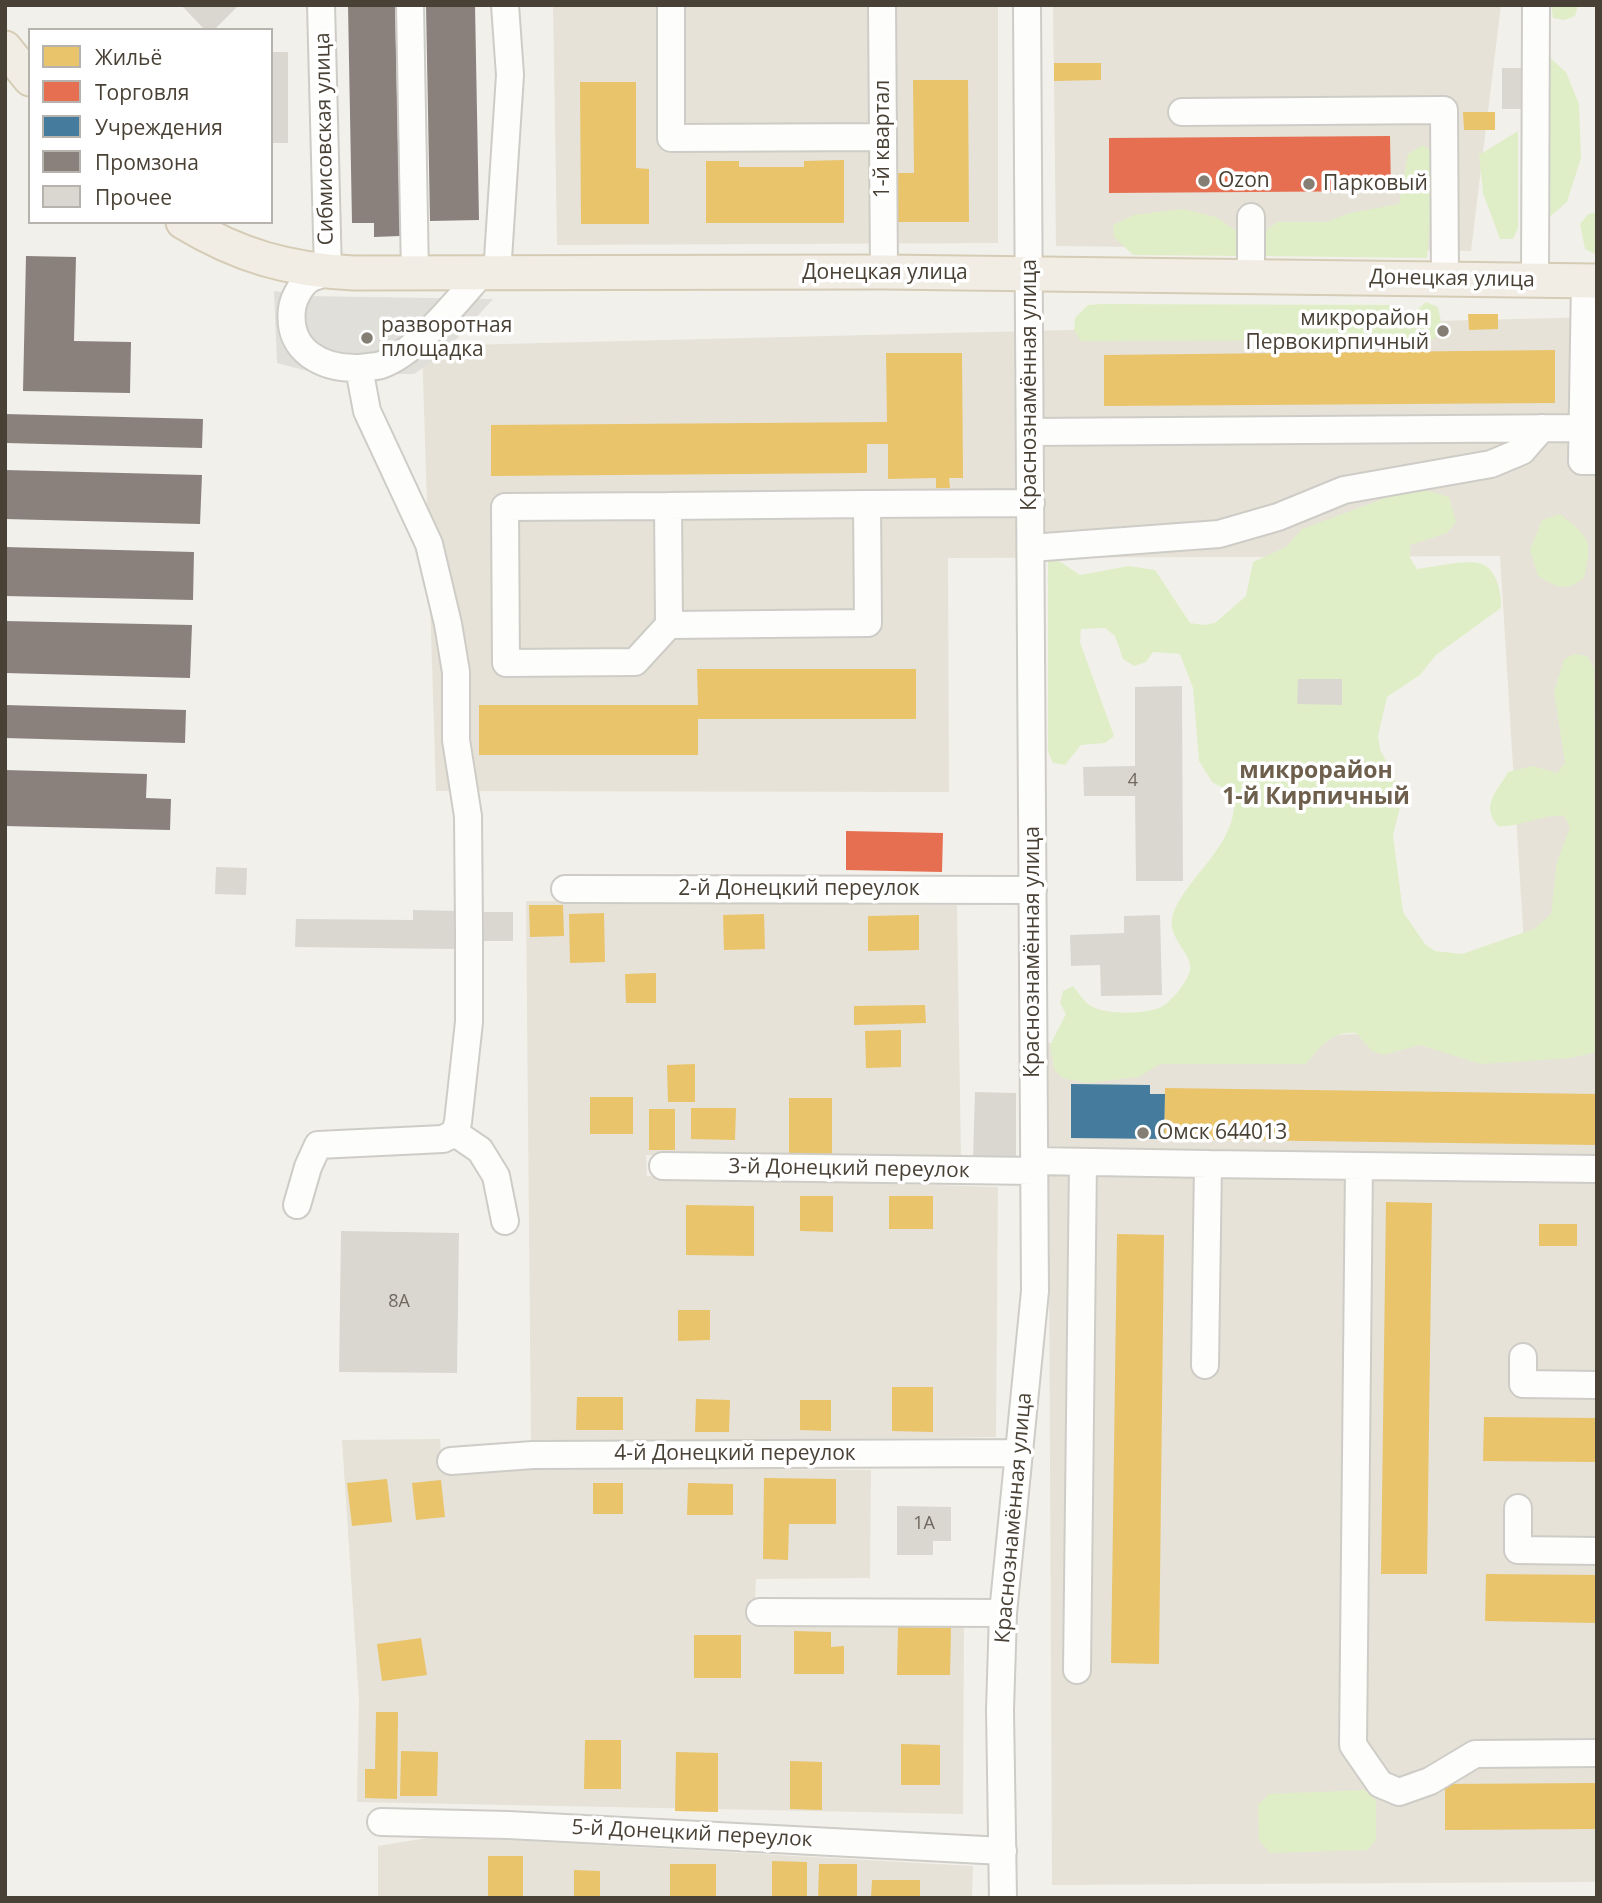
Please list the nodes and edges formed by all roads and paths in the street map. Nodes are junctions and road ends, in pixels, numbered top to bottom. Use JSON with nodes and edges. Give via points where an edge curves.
{"nodes":[{"id":1,"x":321,"y":5,"type":"edge"},
{"id":2,"x":410,"y":5,"type":"edge"},
{"id":3,"x":505,"y":5,"type":"edge"},
{"id":4,"x":671,"y":5,"type":"edge"},
{"id":5,"x":882,"y":5,"type":"edge"},
{"id":6,"x":1027,"y":5,"type":"edge"},
{"id":7,"x":1536,"y":5,"type":"edge"},
{"id":8,"x":5,"y":48,"type":"edge"},
{"id":9,"x":28,"y":77,"type":"edge"},
{"id":10,"x":1182,"y":112,"type":"dead end"},
{"id":11,"x":883,"y":137,"type":"junction"},
{"id":12,"x":1251,"y":217,"type":"dead end"},
{"id":13,"x":186,"y":224,"type":"edge"},
{"id":14,"x":328,"y":272,"type":"junction"},
{"id":15,"x":884,"y":272,"type":"junction"},
{"id":16,"x":489,"y":274,"type":"junction"},
{"id":17,"x":1029,"y":274,"type":"junction"},
{"id":18,"x":415,"y":275,"type":"junction"},
{"id":19,"x":1251,"y":276,"type":"junction"},
{"id":20,"x":1445,"y":279,"type":"junction"},
{"id":21,"x":1535,"y":280,"type":"junction"},
{"id":22,"x":1591,"y":281,"type":"edge"},
{"id":23,"x":359,"y":368,"type":"junction"},
{"id":24,"x":1542,"y":428,"type":"junction"},
{"id":25,"x":1583,"y":428,"type":"junction"},
{"id":26,"x":1030,"y":432,"type":"junction"},
{"id":27,"x":1597,"y":461,"type":"edge"},
{"id":28,"x":1031,"y":503,"type":"junction"},
{"id":29,"x":867,"y":504,"type":"junction"},
{"id":30,"x":668,"y":506,"type":"junction"},
{"id":31,"x":1031,"y":548,"type":"junction"},
{"id":32,"x":669,"y":625,"type":"junction"},
{"id":33,"x":565,"y":888,"type":"dead end"},
{"id":34,"x":1033,"y":890,"type":"junction"},
{"id":35,"x":455,"y":1133,"type":"junction"},
{"id":36,"x":1083,"y":1162,"type":"junction"},
{"id":37,"x":1208,"y":1164,"type":"junction"},
{"id":38,"x":663,"y":1166,"type":"dead end"},
{"id":39,"x":1034,"y":1166,"type":"junction"},
{"id":40,"x":1359,"y":1166,"type":"junction"},
{"id":41,"x":1597,"y":1169,"type":"edge"},
{"id":42,"x":297,"y":1205,"type":"dead end"},
{"id":43,"x":505,"y":1221,"type":"dead end"},
{"id":44,"x":1523,"y":1357,"type":"dead end"},
{"id":45,"x":1205,"y":1365,"type":"dead end"},
{"id":46,"x":1597,"y":1385,"type":"edge"},
{"id":47,"x":1019,"y":1453,"type":"junction"},
{"id":48,"x":452,"y":1461,"type":"dead end"},
{"id":49,"x":1518,"y":1508,"type":"dead end"},
{"id":50,"x":1597,"y":1551,"type":"edge"},
{"id":51,"x":760,"y":1612,"type":"dead end"},
{"id":52,"x":1003,"y":1614,"type":"junction"},
{"id":53,"x":1077,"y":1670,"type":"dead end"},
{"id":54,"x":1597,"y":1753,"type":"edge"},
{"id":55,"x":381,"y":1822,"type":"dead end"},
{"id":56,"x":1003,"y":1851,"type":"junction"},
{"id":57,"x":1003,"y":1898,"type":"edge"}],
"edges":[{"from":1,"to":14,"type":"street","name":"Сибмисовская улица"},
{"from":2,"to":18,"type":"street"},
{"from":3,"to":16,"type":"street","via":[[510,75]]},
{"from":4,"to":11,"type":"street","via":[[671,138]]},
{"from":5,"to":11,"type":"street","name":"1-й квартал"},
{"from":6,"to":17,"type":"street","name":"Краснознамённая улица"},
{"from":7,"to":21,"type":"street"},
{"from":8,"to":9,"type":"main road"},
{"from":10,"to":20,"type":"street","via":[[1444,110]]},
{"from":11,"to":15,"type":"street","name":"1-й квартал"},
{"from":12,"to":19,"type":"street"},
{"from":13,"to":14,"type":"main road","name":"Донецкая улица","via":[[217,242],[272,263]]},
{"from":14,"to":18,"type":"main road","name":"Донецкая улица"},
{"from":14,"to":23,"type":"street","via":[[307,280],[293,300],[290,324],[299,346],[320,361]]},
{"from":15,"to":16,"type":"main road","name":"Донецкая улица"},
{"from":15,"to":17,"type":"main road","name":"Донецкая улица"},
{"from":16,"to":18,"type":"main road","name":"Донецкая улица"},
{"from":16,"to":23,"type":"street","via":[[402,354],[380,366]]},
{"from":17,"to":19,"type":"main road","name":"Донецкая улица"},
{"from":17,"to":26,"type":"street","name":"Краснознамённая улица"},
{"from":19,"to":20,"type":"main road","name":"Донецкая улица"},
{"from":20,"to":21,"type":"main road","name":"Донецкая улица"},
{"from":21,"to":22,"type":"main road","name":"Донецкая улица"},
{"from":22,"to":25,"type":"street"},
{"from":23,"to":35,"type":"street","via":[[367,411],[429,544],[456,672],[456,740],[468,816],[469,1022]]},
{"from":24,"to":25,"type":"street"},
{"from":24,"to":26,"type":"street"},
{"from":24,"to":31,"type":"street","via":[[1522,451],[1491,464],[1344,489],[1278,517],[1219,534]]},
{"from":25,"to":27,"type":"street","via":[[1582,461]]},
{"from":26,"to":28,"type":"street","name":"Краснознамённая улица"},
{"from":28,"to":29,"type":"street"},
{"from":28,"to":31,"type":"street","name":"Краснознамённая улица"},
{"from":29,"to":30,"type":"street"},
{"from":29,"to":32,"type":"street","via":[[868,624]]},
{"from":30,"to":32,"type":"street"},
{"from":30,"to":32,"type":"street","via":[[505,507],[506,663],[635,662]]},
{"from":31,"to":34,"type":"street","name":"Краснознамённая улица"},
{"from":33,"to":34,"type":"street","name":"2-й Донецкий переулок"},
{"from":34,"to":39,"type":"street","name":"Краснознамённая улица"},
{"from":35,"to":42,"type":"street","via":[[443,1139],[318,1145]]},
{"from":35,"to":43,"type":"street","via":[[480,1150],[496,1176]]},
{"from":36,"to":37,"type":"street","name":"3-й Донецкий переулок"},
{"from":36,"to":39,"type":"street","name":"3-й Донецкий переулок"},
{"from":36,"to":53,"type":"street"},
{"from":37,"to":40,"type":"street","name":"3-й Донецкий переулок"},
{"from":37,"to":45,"type":"street"},
{"from":38,"to":39,"type":"street","name":"3-й Донецкий переулок"},
{"from":39,"to":47,"type":"street","name":"Краснознамённая улица","via":[[1035,1291]]},
{"from":40,"to":41,"type":"street","name":"3-й Донецкий переулок"},
{"from":40,"to":54,"type":"street","via":[[1353,1745],[1380,1784],[1399,1792],[1430,1782],[1475,1754]]},
{"from":44,"to":46,"type":"street","via":[[1523,1384]]},
{"from":47,"to":48,"type":"street","name":"4-й Донецкий переулок","via":[[533,1455]]},
{"from":47,"to":52,"type":"street","name":"Краснознамённая улица"},
{"from":49,"to":50,"type":"street","via":[[1518,1550]]},
{"from":51,"to":52,"type":"street"},
{"from":52,"to":56,"type":"street","name":"Краснознамённая улица"},
{"from":55,"to":56,"type":"street","name":"5-й Донецкий переулок"},
{"from":56,"to":57,"type":"street","name":"Краснознамённая улица"}]}
